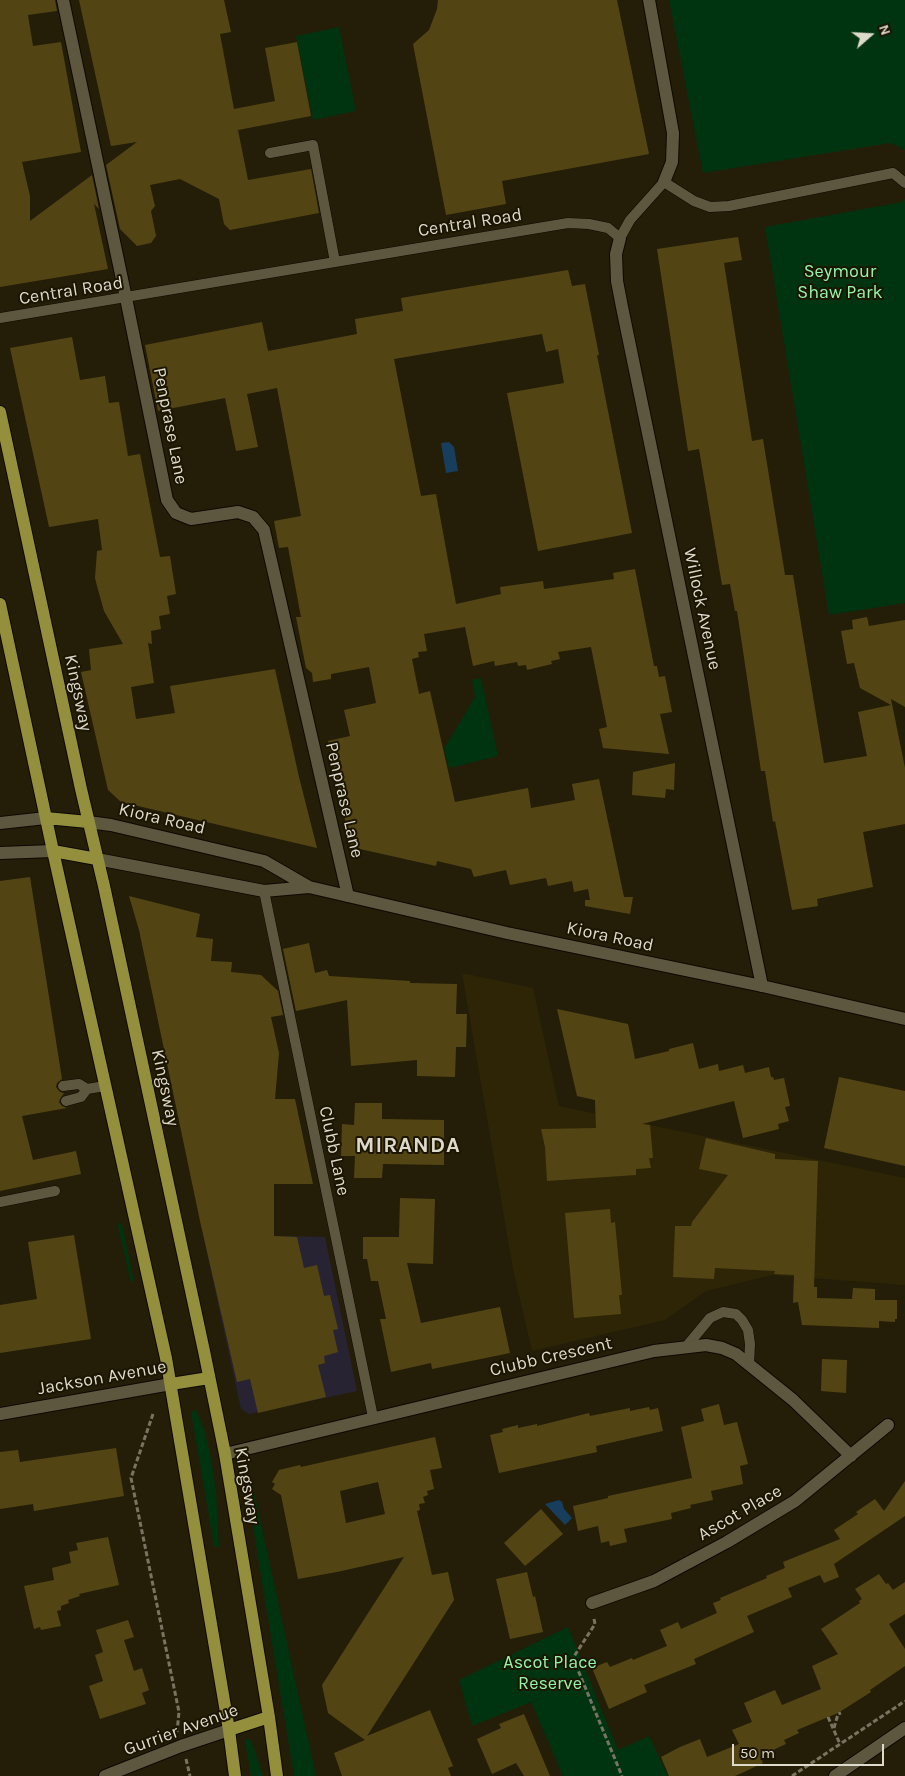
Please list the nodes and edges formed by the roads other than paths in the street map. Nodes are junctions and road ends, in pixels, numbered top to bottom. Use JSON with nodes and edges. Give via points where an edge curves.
{"nodes":[{"id":1,"x":63,"y":0,"type":"edge"},
{"id":2,"x":649,"y":0,"type":"edge"},
{"id":3,"x":270,"y":153,"type":"dead end"},
{"id":4,"x":664,"y":182,"type":"junction"},
{"id":5,"x":905,"y":183,"type":"edge"},
{"id":6,"x":620,"y":238,"type":"junction"},
{"id":7,"x":335,"y":262,"type":"junction"},
{"id":8,"x":126,"y":298,"type":"junction"},
{"id":9,"x":0,"y":318,"type":"edge"},
{"id":10,"x":0,"y":412,"type":"edge"},
{"id":11,"x":0,"y":604,"type":"edge"},
{"id":12,"x":46,"y":818,"type":"junction"},
{"id":13,"x":88,"y":822,"type":"junction"},
{"id":14,"x":0,"y":823,"type":"edge"},
{"id":15,"x":53,"y":851,"type":"junction"},
{"id":16,"x":0,"y":853,"type":"edge"},
{"id":17,"x":97,"y":859,"type":"junction"},
{"id":18,"x":309,"y":887,"type":"junction"},
{"id":19,"x":264,"y":891,"type":"junction"},
{"id":20,"x":348,"y":896,"type":"junction"},
{"id":21,"x":762,"y":986,"type":"junction"},
{"id":22,"x":905,"y":1019,"type":"edge"},
{"id":23,"x":63,"y":1086,"type":"dead end"},
{"id":24,"x":105,"y":1086,"type":"junction"},
{"id":25,"x":87,"y":1089,"type":"junction"},
{"id":26,"x":66,"y":1100,"type":"dead end"},
{"id":27,"x":55,"y":1191,"type":"dead end"},
{"id":28,"x":0,"y":1202,"type":"edge"},
{"id":29,"x":686,"y":1347,"type":"junction"},
{"id":30,"x":749,"y":1364,"type":"junction"},
{"id":31,"x":209,"y":1378,"type":"junction"},
{"id":32,"x":171,"y":1384,"type":"junction"},
{"id":33,"x":0,"y":1414,"type":"edge"},
{"id":34,"x":373,"y":1417,"type":"junction"},
{"id":35,"x":888,"y":1425,"type":"dead end"},
{"id":36,"x":224,"y":1454,"type":"junction"},
{"id":37,"x":851,"y":1456,"type":"junction"},
{"id":38,"x":592,"y":1603,"type":"road end"},
{"id":39,"x":269,"y":1717,"type":"junction"},
{"id":40,"x":905,"y":1728,"type":"edge"},
{"id":41,"x":229,"y":1730,"type":"junction"},
{"id":42,"x":105,"y":1776,"type":"edge"},
{"id":43,"x":236,"y":1776,"type":"edge"},
{"id":44,"x":277,"y":1776,"type":"edge"},
{"id":45,"x":835,"y":1776,"type":"edge"}],
"edges":[{"from":1,"to":8,"type":"street","name":"Penprase Lane"},
{"from":2,"to":4,"type":"street","via":[[673,133],[672,162]]},
{"from":3,"to":7,"type":"lane","via":[[313,145]]},
{"from":4,"to":5,"type":"lane","via":[[710,207],[893,173]]},
{"from":4,"to":6,"type":"lane","via":[[630,220]]},
{"from":6,"to":7,"type":"lane","name":"Central Road","via":[[608,228],[568,223]]},
{"from":6,"to":21,"type":"street","name":"Willock Avenue","via":[[616,254],[622,307]]},
{"from":7,"to":8,"type":"lane","name":"Central Road"},
{"from":8,"to":9,"type":"lane","name":"Central Road"},
{"from":8,"to":20,"type":"street","name":"Penprase Lane","via":[[167,500],[176,513],[191,519],[238,512],[253,517],[264,530]]},
{"from":10,"to":13,"type":"main road","name":"Kingsway"},
{"from":11,"to":12,"type":"main road"},
{"from":12,"to":13,"type":"main road","name":"Kiora Road"},
{"from":12,"to":14,"type":"street","name":"Kiora Road"},
{"from":12,"to":15,"type":"main road"},
{"from":13,"to":17,"type":"main road","name":"Kingsway"},
{"from":13,"to":18,"type":"street","name":"Kiora Road","via":[[264,861]]},
{"from":15,"to":16,"type":"street","name":"Kiora Road"},
{"from":15,"to":17,"type":"main road","name":"Kiora Road"},
{"from":15,"to":24,"type":"main road"},
{"from":17,"to":19,"type":"street","name":"Kiora Road"},
{"from":17,"to":31,"type":"main road","name":"Kingsway"},
{"from":18,"to":19,"type":"street","name":"Kiora Road"},
{"from":18,"to":20,"type":"street","name":"Kiora Road"},
{"from":19,"to":34,"type":"lane","name":"Clubb Lane"},
{"from":20,"to":21,"type":"street","name":"Kiora Road"},
{"from":21,"to":22,"type":"street","name":"Kiora Road"},
{"from":23,"to":25,"type":"lane","via":[[79,1084]]},
{"from":24,"to":25,"type":"lane"},
{"from":24,"to":32,"type":"main road"},
{"from":25,"to":26,"type":"lane","via":[[82,1098]]},
{"from":27,"to":28,"type":"lane"},
{"from":29,"to":30,"type":"street","name":"Clubb Crescent","via":[[706,1345],[722,1348]]},
{"from":29,"to":30,"type":"lane","via":[[710,1318],[723,1312],[736,1314],[748,1330]]},
{"from":29,"to":34,"type":"street","name":"Clubb Crescent","via":[[654,1351]]},
{"from":30,"to":37,"type":"street","name":"Clubb Crescent"},
{"from":31,"to":32,"type":"main road","name":"Jackson Avenue"},
{"from":31,"to":36,"type":"main road","name":"Kingsway"},
{"from":32,"to":33,"type":"street","name":"Jackson Avenue"},
{"from":32,"to":41,"type":"main road"},
{"from":34,"to":36,"type":"street","name":"Clubb Crescent"},
{"from":35,"to":37,"type":"street","name":"Ascot Place"},
{"from":36,"to":39,"type":"main road","name":"Kingsway"},
{"from":37,"to":38,"type":"street","name":"Ascot Place","via":[[795,1501],[727,1542],[654,1581]]},
{"from":39,"to":41,"type":"main road","name":"Gurrier Avenue"},
{"from":39,"to":44,"type":"main road","name":"Kingsway"},
{"from":40,"to":45,"type":"street"},
{"from":41,"to":42,"type":"street","name":"Gurrier Avenue"},
{"from":41,"to":43,"type":"main road"}]}
